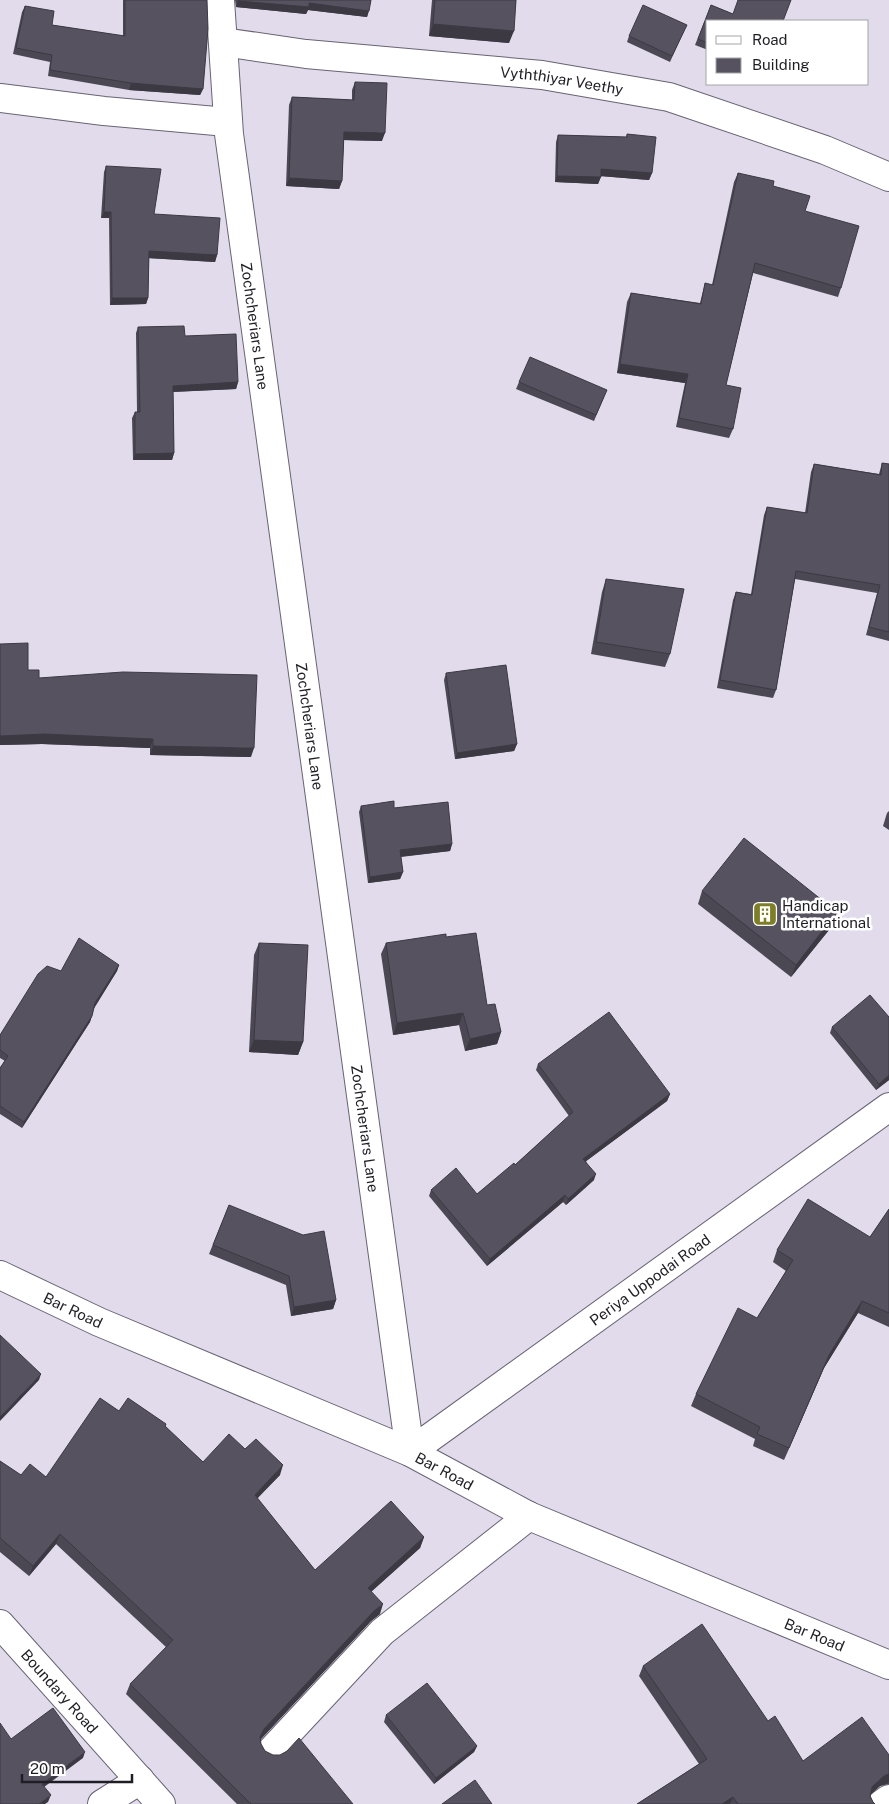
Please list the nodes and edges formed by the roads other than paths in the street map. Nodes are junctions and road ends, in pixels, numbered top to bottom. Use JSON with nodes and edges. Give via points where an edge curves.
{"nodes":[{"id":1,"x":220,"y":0,"type":"edge"},
{"id":2,"x":223,"y":42,"type":"junction"},
{"id":3,"x":0,"y":98,"type":"edge"},
{"id":4,"x":227,"y":122,"type":"junction"},
{"id":5,"x":889,"y":177,"type":"edge"},
{"id":6,"x":889,"y":1107,"type":"edge"},
{"id":7,"x":0,"y":1275,"type":"edge"},
{"id":8,"x":410,"y":1452,"type":"junction"},
{"id":9,"x":530,"y":1516,"type":"junction"},
{"id":10,"x":0,"y":1624,"type":"edge"},
{"id":11,"x":889,"y":1665,"type":"edge"},
{"id":12,"x":272,"y":1750,"type":"dead end"},
{"id":13,"x":140,"y":1780,"type":"junction"},
{"id":14,"x":889,"y":1799,"type":"edge"},
{"id":15,"x":102,"y":1804,"type":"edge"},
{"id":16,"x":161,"y":1804,"type":"edge"},
{"id":17,"x":882,"y":1804,"type":"edge"}],
"edges":[{"from":1,"to":2,"type":"street","name":"Zochcheriars Lane"},
{"from":2,"to":4,"type":"street","name":"Zochcheriars Lane"},
{"from":2,"to":5,"type":"street","name":"Vyththiyar Veethy","via":[[306,54],[542,75],[669,97],[825,150]]},
{"from":3,"to":4,"type":"street","via":[[104,112]]},
{"from":4,"to":8,"type":"street","name":"Zochcheriars Lane"},
{"from":6,"to":8,"type":"street","name":"Periya Uppodai Road"},
{"from":7,"to":8,"type":"street","name":"Bar Road","via":[[99,1322]]},
{"from":8,"to":9,"type":"street","name":"Bar Road"},
{"from":9,"to":11,"type":"street","name":"Bar Road"},
{"from":9,"to":12,"type":"street","via":[[382,1632]]},
{"from":10,"to":13,"type":"street","name":"Boundary Road"},
{"from":13,"to":15,"type":"street"},
{"from":13,"to":16,"type":"street","name":"Boundary Road"},
{"from":14,"to":17,"type":"street"}]}
